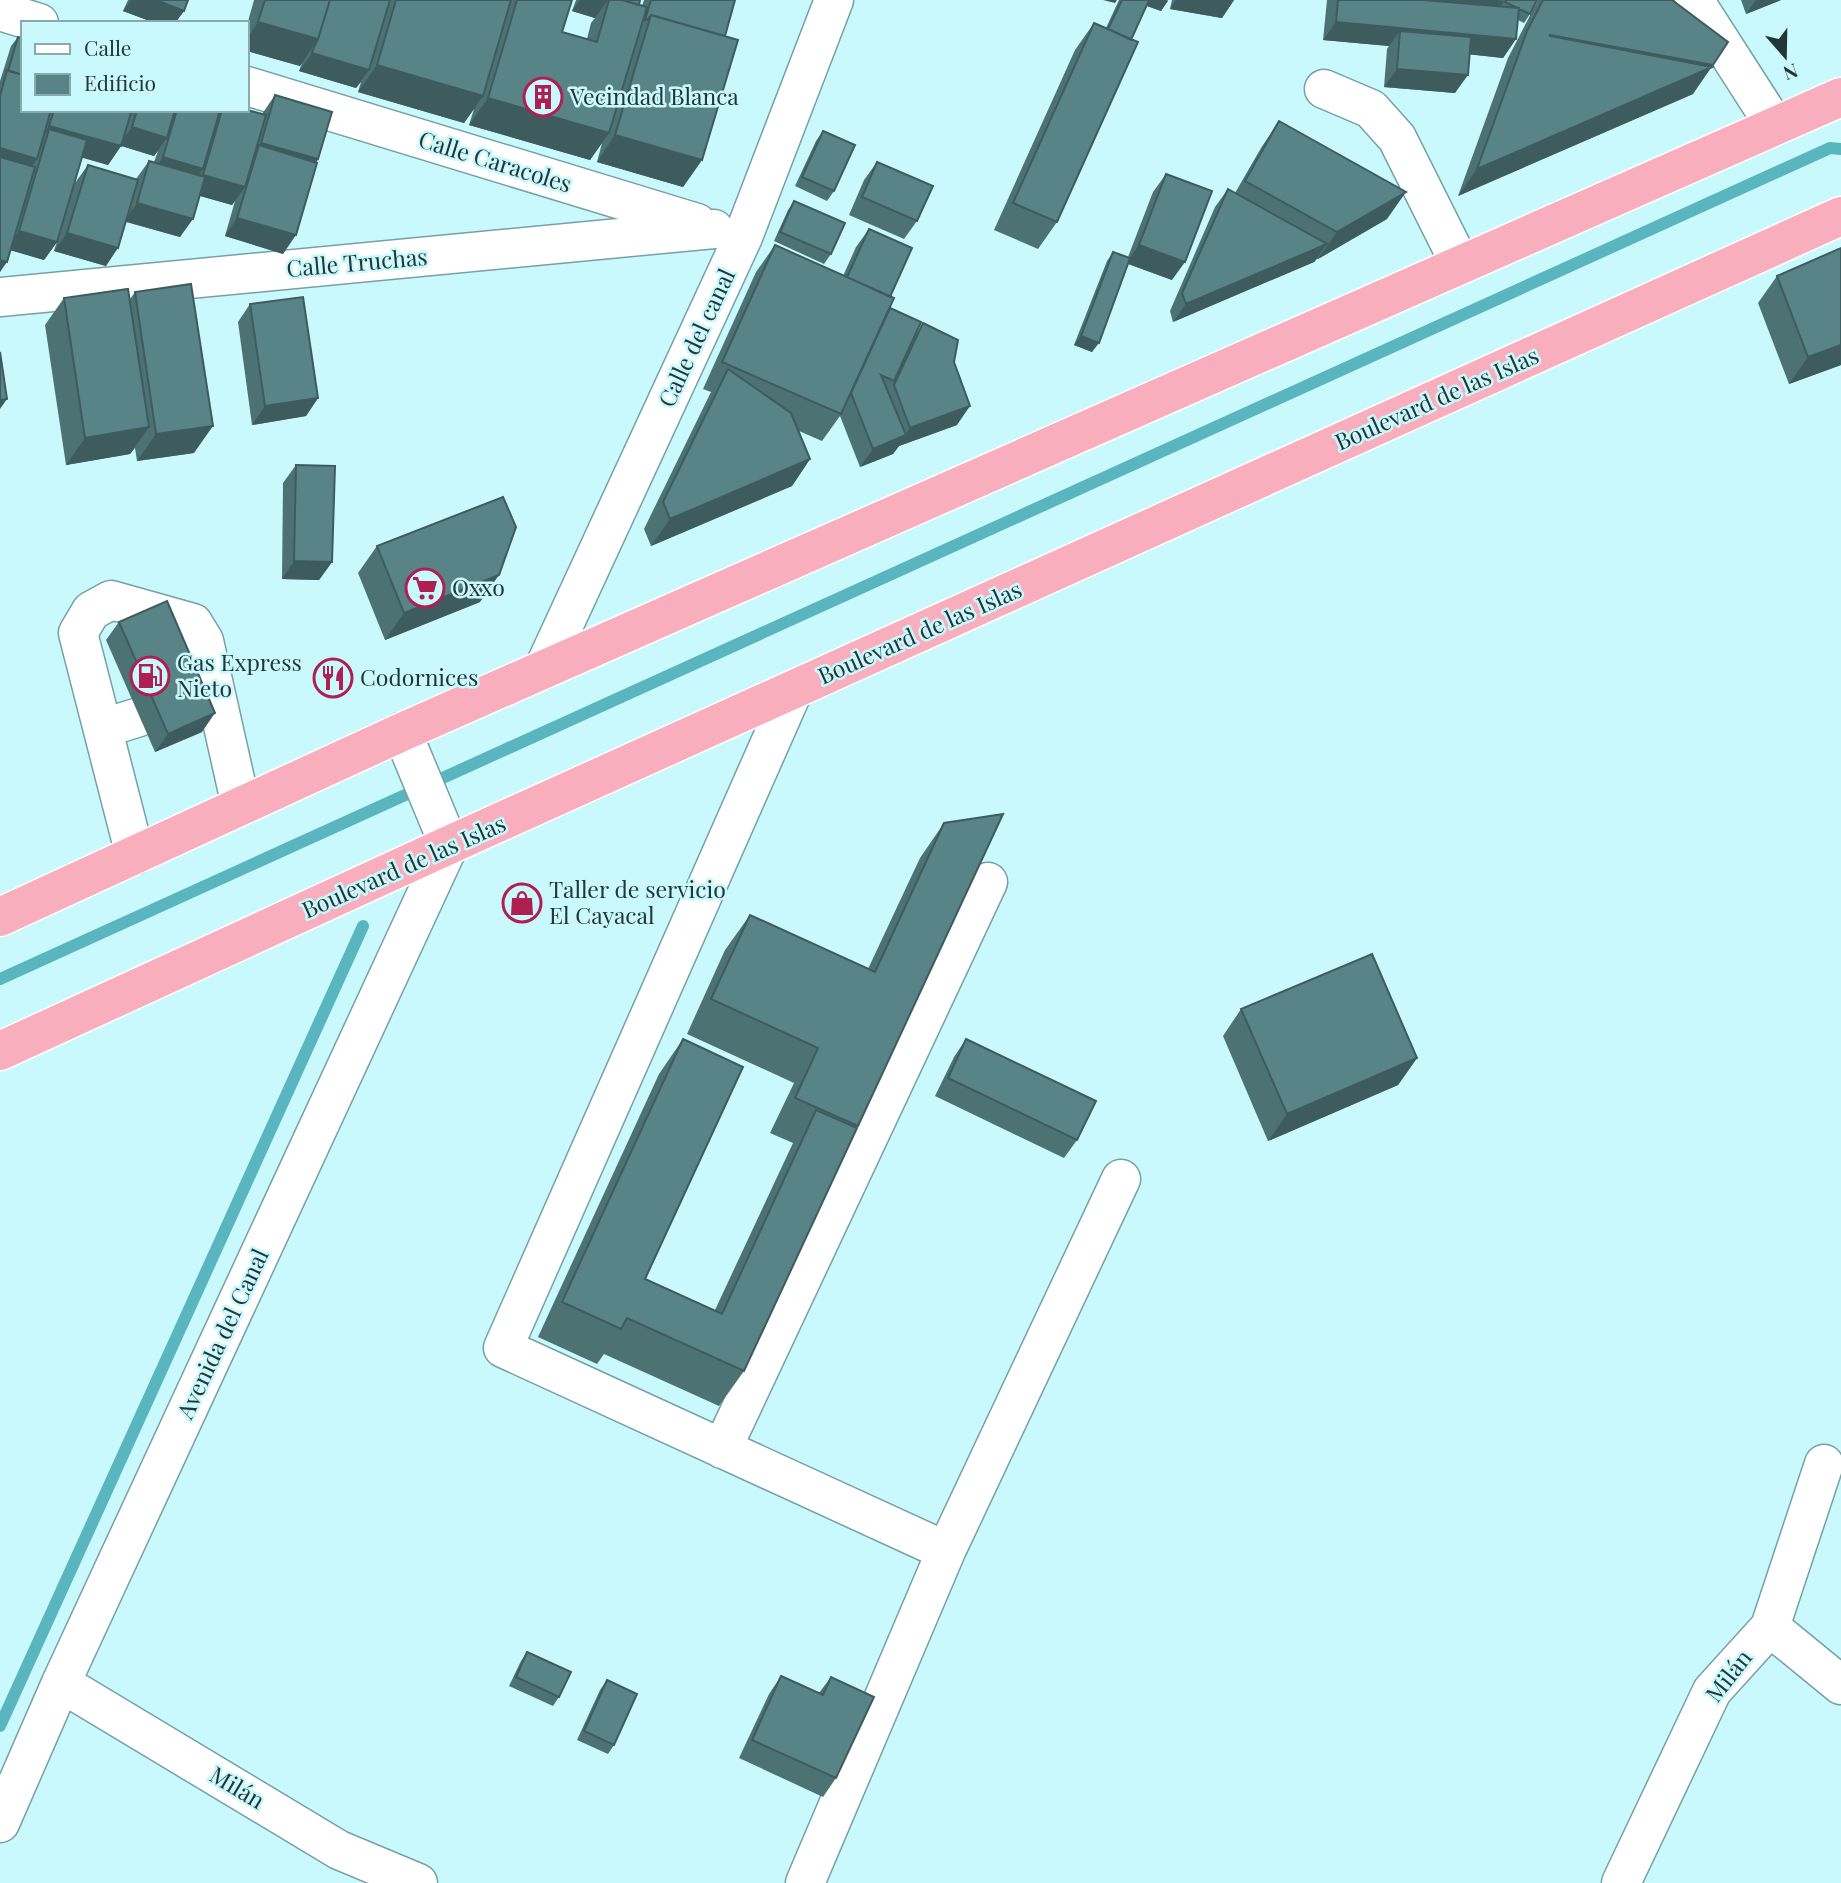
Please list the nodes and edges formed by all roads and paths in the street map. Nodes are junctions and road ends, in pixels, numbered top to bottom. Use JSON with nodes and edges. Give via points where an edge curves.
{"nodes":[{"id":1,"x":834,"y":0,"type":"edge"},
{"id":2,"x":1694,"y":0,"type":"edge"},
{"id":3,"x":0,"y":11,"type":"edge"},
{"id":4,"x":32,"y":21,"type":"edge"},
{"id":5,"x":248,"y":86,"type":"edge"},
{"id":6,"x":1324,"y":89,"type":"dead end"},
{"id":7,"x":1841,"y":97,"type":"edge"},
{"id":8,"x":1775,"y":125,"type":"junction"},
{"id":9,"x":1841,"y":216,"type":"edge"},
{"id":10,"x":729,"y":233,"type":"junction"},
{"id":11,"x":1460,"y":264,"type":"junction"},
{"id":12,"x":0,"y":297,"type":"edge"},
{"id":13,"x":543,"y":670,"type":"junction"},
{"id":14,"x":793,"y":691,"type":"junction"},
{"id":15,"x":139,"y":716,"type":"dead end"},
{"id":16,"x":104,"y":728,"type":"junction"},
{"id":17,"x":402,"y":732,"type":"junction"},
{"id":18,"x":241,"y":806,"type":"junction"},
{"id":19,"x":447,"y":839,"type":"junction"},
{"id":20,"x":135,"y":855,"type":"junction"},
{"id":21,"x":988,"y":882,"type":"edge"},
{"id":22,"x":0,"y":917,"type":"edge"},
{"id":23,"x":0,"y":1051,"type":"edge"},
{"id":24,"x":1121,"y":1179,"type":"dead end"},
{"id":25,"x":722,"y":1449,"type":"junction"},
{"id":26,"x":1824,"y":1464,"type":"dead end"},
{"id":27,"x":946,"y":1551,"type":"junction"},
{"id":28,"x":1770,"y":1627,"type":"junction"},
{"id":29,"x":61,"y":1683,"type":"junction"},
{"id":30,"x":1841,"y":1685,"type":"edge"},
{"id":31,"x":0,"y":1823,"type":"edge"},
{"id":32,"x":418,"y":1883,"type":"edge"},
{"id":33,"x":805,"y":1883,"type":"edge"},
{"id":34,"x":1621,"y":1883,"type":"edge"}],
"edges":[{"from":1,"to":10,"type":"street","name":"Calle del canal"},
{"from":2,"to":8,"type":"street"},
{"from":3,"to":4,"type":"street"},
{"from":5,"to":10,"type":"street","name":"Calle Caracoles"},
{"from":6,"to":11,"type":"street","via":[[1371,109],[1397,138]]},
{"from":7,"to":8,"type":"highway"},
{"from":8,"to":11,"type":"highway"},
{"from":9,"to":14,"type":"highway","name":"Boulevard de las Islas"},
{"from":10,"to":12,"type":"street","name":"Calle Truchas"},
{"from":10,"to":13,"type":"street","name":"Calle del canal"},
{"from":11,"to":13,"type":"highway"},
{"from":13,"to":17,"type":"highway"},
{"from":14,"to":19,"type":"highway","name":"Boulevard de las Islas"},
{"from":14,"to":25,"type":"street","via":[[503,1348]]},
{"from":15,"to":16,"type":"street"},
{"from":16,"to":18,"type":"street","via":[[78,633],[91,611],[111,600],[193,623],[204,641],[202,696]]},
{"from":16,"to":20,"type":"street"},
{"from":17,"to":18,"type":"highway"},
{"from":17,"to":19,"type":"street"},
{"from":18,"to":20,"type":"highway"},
{"from":19,"to":23,"type":"highway","name":"Boulevard de las Islas"},
{"from":19,"to":29,"type":"street","name":"Avenida del Canal"},
{"from":20,"to":22,"type":"highway"},
{"from":21,"to":25,"type":"street"},
{"from":24,"to":27,"type":"street"},
{"from":25,"to":27,"type":"street"},
{"from":26,"to":28,"type":"street","name":"Milán"},
{"from":27,"to":33,"type":"street"},
{"from":28,"to":30,"type":"street"},
{"from":28,"to":34,"type":"street","name":"Milán","via":[[1712,1691]]},
{"from":29,"to":31,"type":"street","name":"Avenida del Canal"},
{"from":29,"to":32,"type":"street","name":"Milán","via":[[339,1850]]}]}
